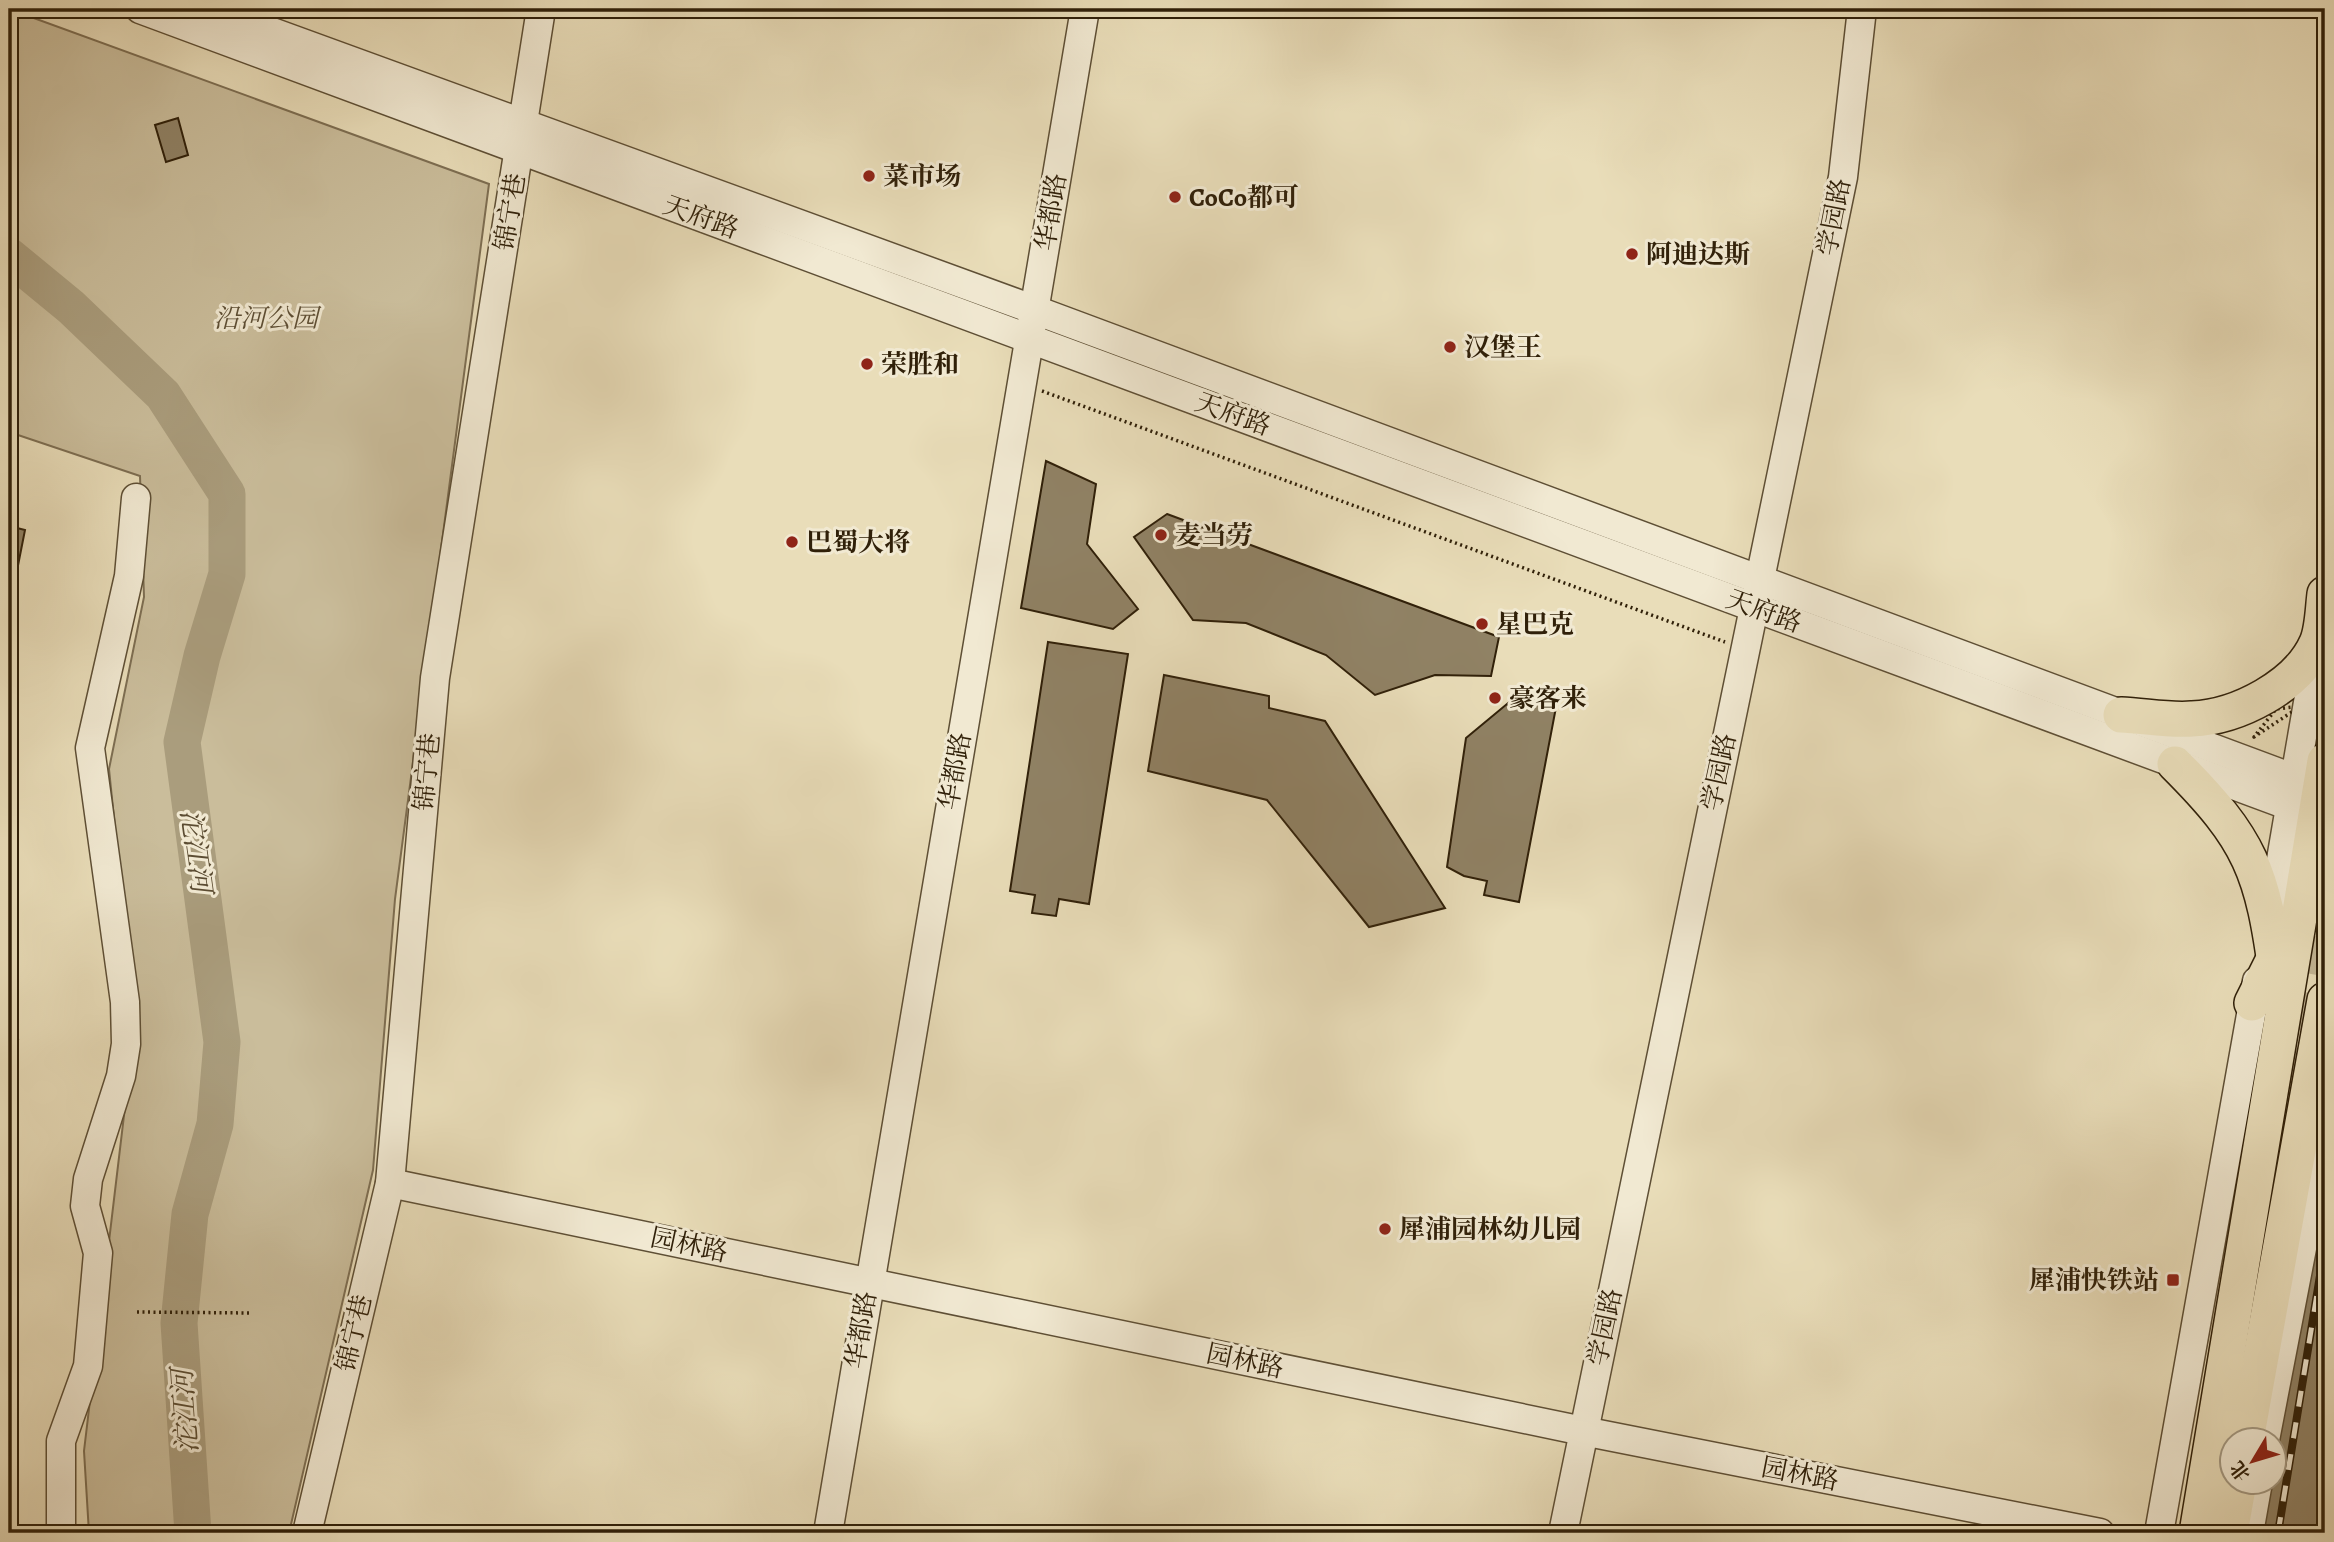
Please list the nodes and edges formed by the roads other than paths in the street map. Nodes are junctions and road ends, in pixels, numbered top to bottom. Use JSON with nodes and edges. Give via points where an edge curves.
{"nodes":[{"id":1,"x":140,"y":9,"type":"edge"},
{"id":2,"x":209,"y":9,"type":"edge"},
{"id":3,"x":541,"y":9,"type":"edge"},
{"id":4,"x":1085,"y":9,"type":"edge"},
{"id":5,"x":1862,"y":9,"type":"edge"},
{"id":6,"x":521,"y":137,"type":"junction"},
{"id":7,"x":1035,"y":310,"type":"junction"},
{"id":8,"x":1029,"y":339,"type":"junction"},
{"id":9,"x":136,"y":498,"type":"dead end"},
{"id":10,"x":1757,"y":594,"type":"junction"},
{"id":11,"x":2325,"y":594,"type":"edge"},
{"id":12,"x":2318,"y":640,"type":"junction"},
{"id":13,"x":2122,"y":715,"type":"junction"},
{"id":14,"x":2175,"y":764,"type":"junction"},
{"id":15,"x":2313,"y":794,"type":"edge"},
{"id":16,"x":2284,"y":918,"type":"junction"},
{"id":17,"x":2325,"y":1000,"type":"edge"},
{"id":18,"x":2267,"y":1009,"type":"junction"},
{"id":19,"x":2325,"y":1129,"type":"edge"},
{"id":20,"x":390,"y":1183,"type":"junction"},
{"id":21,"x":869,"y":1282,"type":"junction"},
{"id":22,"x":2249,"y":1426,"type":"edge"},
{"id":23,"x":2268,"y":1426,"type":"edge"},
{"id":24,"x":1583,"y":1431,"type":"junction"},
{"id":25,"x":2237,"y":1496,"type":"edge"},
{"id":26,"x":2256,"y":1496,"type":"edge"},
{"id":27,"x":61,"y":1533,"type":"edge"},
{"id":28,"x":307,"y":1533,"type":"edge"},
{"id":29,"x":828,"y":1533,"type":"edge"},
{"id":30,"x":1563,"y":1533,"type":"edge"},
{"id":31,"x":2100,"y":1533,"type":"edge"},
{"id":32,"x":2158,"y":1533,"type":"edge"},
{"id":33,"x":2197,"y":1533,"type":"edge"},
{"id":34,"x":2230,"y":1533,"type":"edge"},
{"id":35,"x":2249,"y":1533,"type":"edge"}],
"edges":[{"from":1,"to":6,"type":"street","name":"天府路"},
{"from":2,"to":6,"type":"street","name":"天府路"},
{"from":3,"to":6,"type":"street","name":"锦宁巷"},
{"from":4,"to":7,"type":"street","name":"华都路"},
{"from":5,"to":10,"type":"street","name":"学园路","via":[[1843,177]]},
{"from":6,"to":7,"type":"street","name":"天府路"},
{"from":6,"to":8,"type":"street","name":"天府路"},
{"from":6,"to":20,"type":"street","name":"锦宁巷","via":[[435,678]]},
{"from":7,"to":8,"type":"street","name":"华都路"},
{"from":7,"to":10,"type":"street","name":"天府路"},
{"from":8,"to":10,"type":"street","name":"天府路"},
{"from":8,"to":21,"type":"street","name":"华都路"},
{"from":9,"to":27,"type":"street","via":[[129,576],[90,748],[125,1002],[125,1044],[121,1076],[88,1179],[85,1206],[98,1253],[88,1366],[61,1441]]},
{"from":10,"to":13,"type":"street","name":"天府路"},
{"from":10,"to":14,"type":"street","name":"天府路"},
{"from":10,"to":24,"type":"street","name":"学园路"},
{"from":11,"to":12,"type":"main road"},
{"from":12,"to":13,"type":"main road","via":[[2307,661],[2287,680],[2221,715],[2192,719]]},
{"from":12,"to":15,"type":"street"},
{"from":13,"to":15,"type":"street","name":"天府路"},
{"from":14,"to":15,"type":"street","name":"天府路"},
{"from":14,"to":16,"type":"main road","via":[[2238,836],[2263,889]]},
{"from":15,"to":16,"type":"main road"},
{"from":16,"to":18,"type":"main road"},
{"from":16,"to":18,"type":"main road"},
{"from":17,"to":22,"type":"main road"},
{"from":18,"to":32,"type":"street"},
{"from":18,"to":33,"type":"main road","via":[[2223,1390]]},
{"from":19,"to":23,"type":"street"},
{"from":20,"to":21,"type":"street","name":"园林路"},
{"from":20,"to":28,"type":"street","name":"锦宁巷"},
{"from":21,"to":24,"type":"street","name":"园林路"},
{"from":21,"to":29,"type":"street","name":"华都路"},
{"from":24,"to":30,"type":"street","name":"学园路"},
{"from":24,"to":31,"type":"street","name":"园林路"},
{"from":25,"to":34,"type":"main road"},
{"from":26,"to":35,"type":"street"}]}
